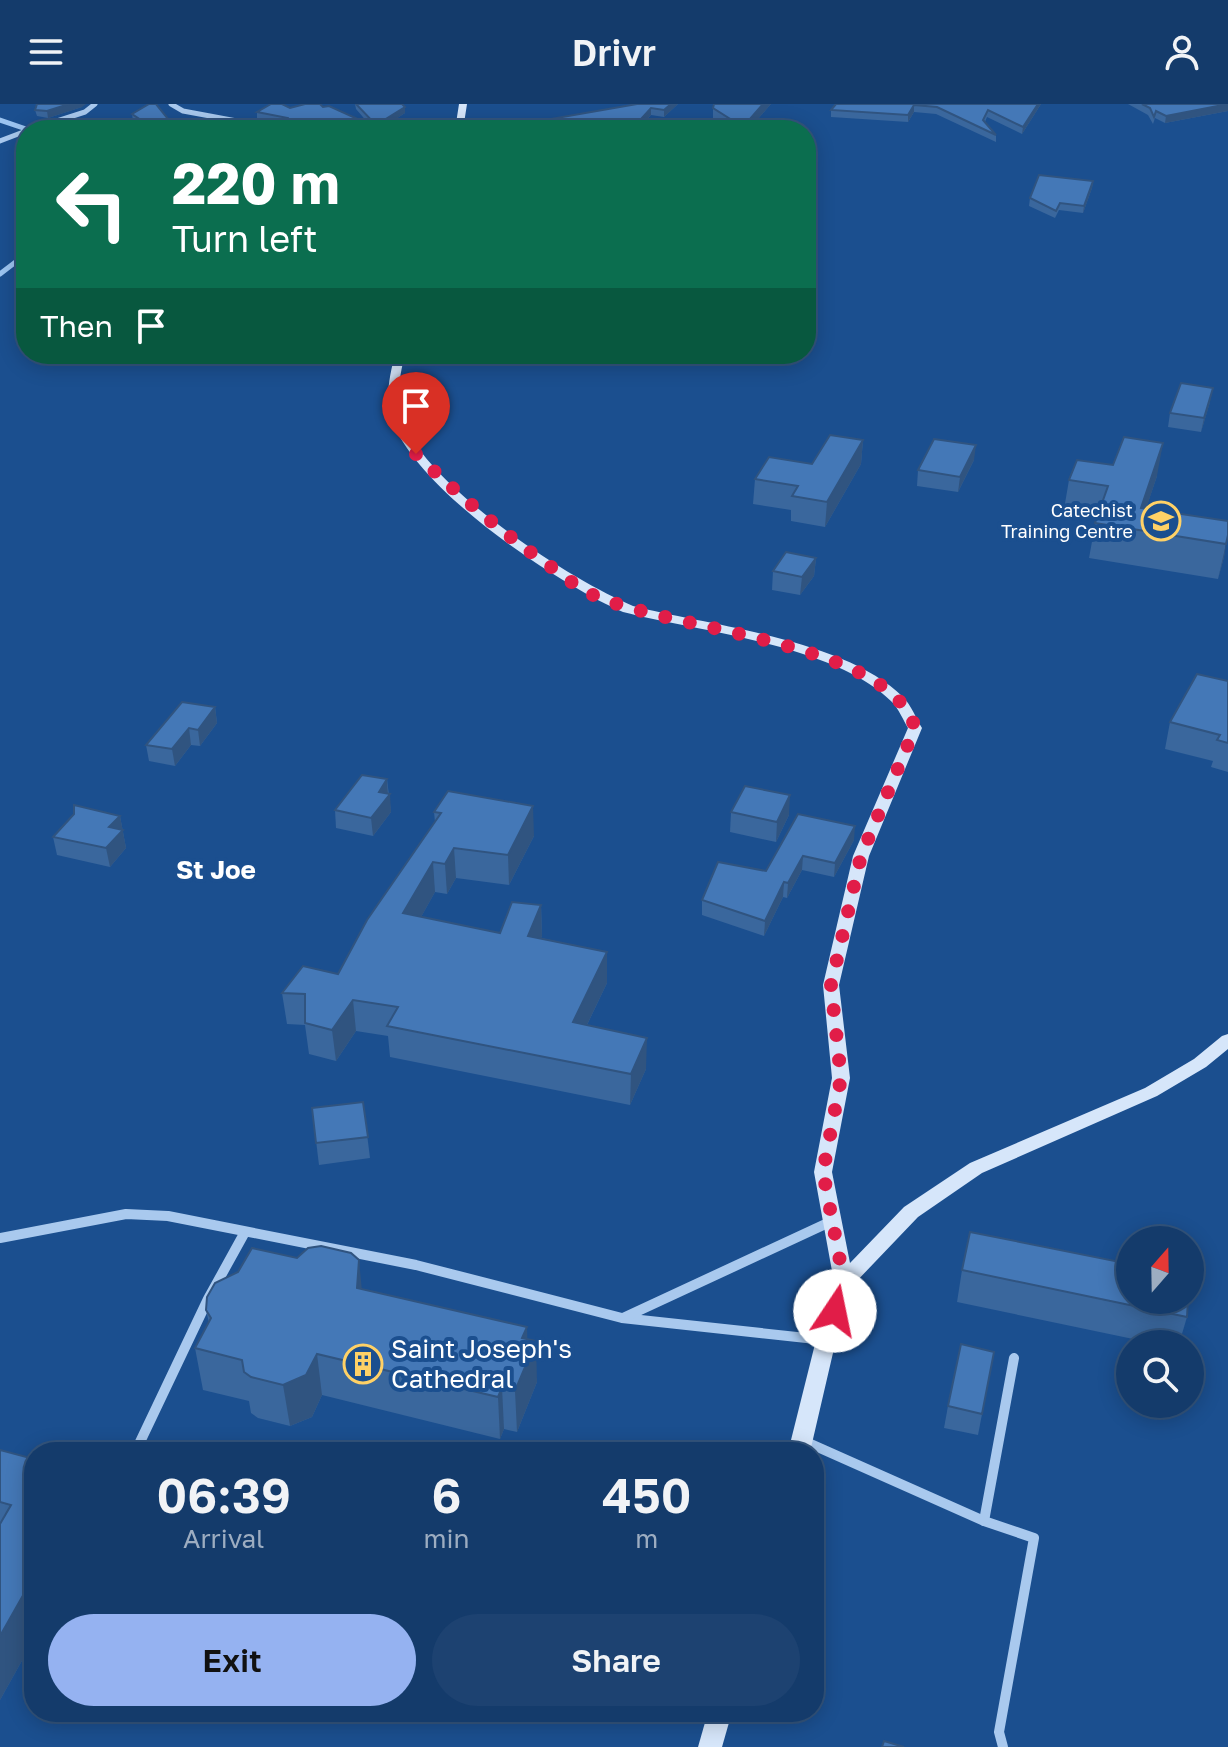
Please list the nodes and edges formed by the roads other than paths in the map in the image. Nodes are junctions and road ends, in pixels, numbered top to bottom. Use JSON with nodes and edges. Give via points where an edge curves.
{"nodes":[{"id":1,"x":95,"y":104,"type":"edge"},
{"id":2,"x":171,"y":104,"type":"edge"},
{"id":3,"x":61,"y":120,"type":"edge"},
{"id":4,"x":232,"y":120,"type":"edge"},
{"id":5,"x":397,"y":364,"type":"edge"},
{"id":6,"x":1228,"y":1040,"type":"edge"},
{"id":7,"x":835,"y":1220,"type":"junction"},
{"id":8,"x":245,"y":1232,"type":"junction"},
{"id":9,"x":0,"y":1238,"type":"edge"},
{"id":10,"x":844,"y":1282,"type":"junction"},
{"id":11,"x":622,"y":1318,"type":"junction"},
{"id":12,"x":826,"y":1340,"type":"junction"},
{"id":13,"x":1014,"y":1358,"type":"dead end"},
{"id":14,"x":140,"y":1442,"type":"dead end"},
{"id":15,"x":801,"y":1442,"type":"edge"},
{"id":16,"x":824,"y":1456,"type":"edge"},
{"id":17,"x":984,"y":1521,"type":"junction"},
{"id":18,"x":717,"y":1722,"type":"edge"},
{"id":19,"x":710,"y":1747,"type":"edge"},
{"id":20,"x":1003,"y":1747,"type":"edge"}],
"edges":[{"from":1,"to":3,"type":"street"},
{"from":2,"to":4,"type":"street"},
{"from":5,"to":7,"type":"street","via":[[397,420],[416,454],[483,518],[584,591],[627,609],[790,646],[836,662],[881,686],[912,715],[915,728],[861,856],[831,985],[841,1078],[823,1172]]},
{"from":6,"to":10,"type":"street","via":[[1151,1092],[976,1168],[911,1212]]},
{"from":7,"to":10,"type":"street"},
{"from":7,"to":11,"type":"street"},
{"from":8,"to":9,"type":"street","via":[[168,1216],[126,1214]]},
{"from":8,"to":11,"type":"street","via":[[416,1265]]},
{"from":8,"to":14,"type":"street"},
{"from":10,"to":12,"type":"street"},
{"from":11,"to":12,"type":"street"},
{"from":12,"to":15,"type":"street"},
{"from":13,"to":17,"type":"street"},
{"from":16,"to":17,"type":"street"},
{"from":17,"to":20,"type":"street","via":[[1034,1538],[999,1732]]},
{"from":18,"to":19,"type":"street"}]}
